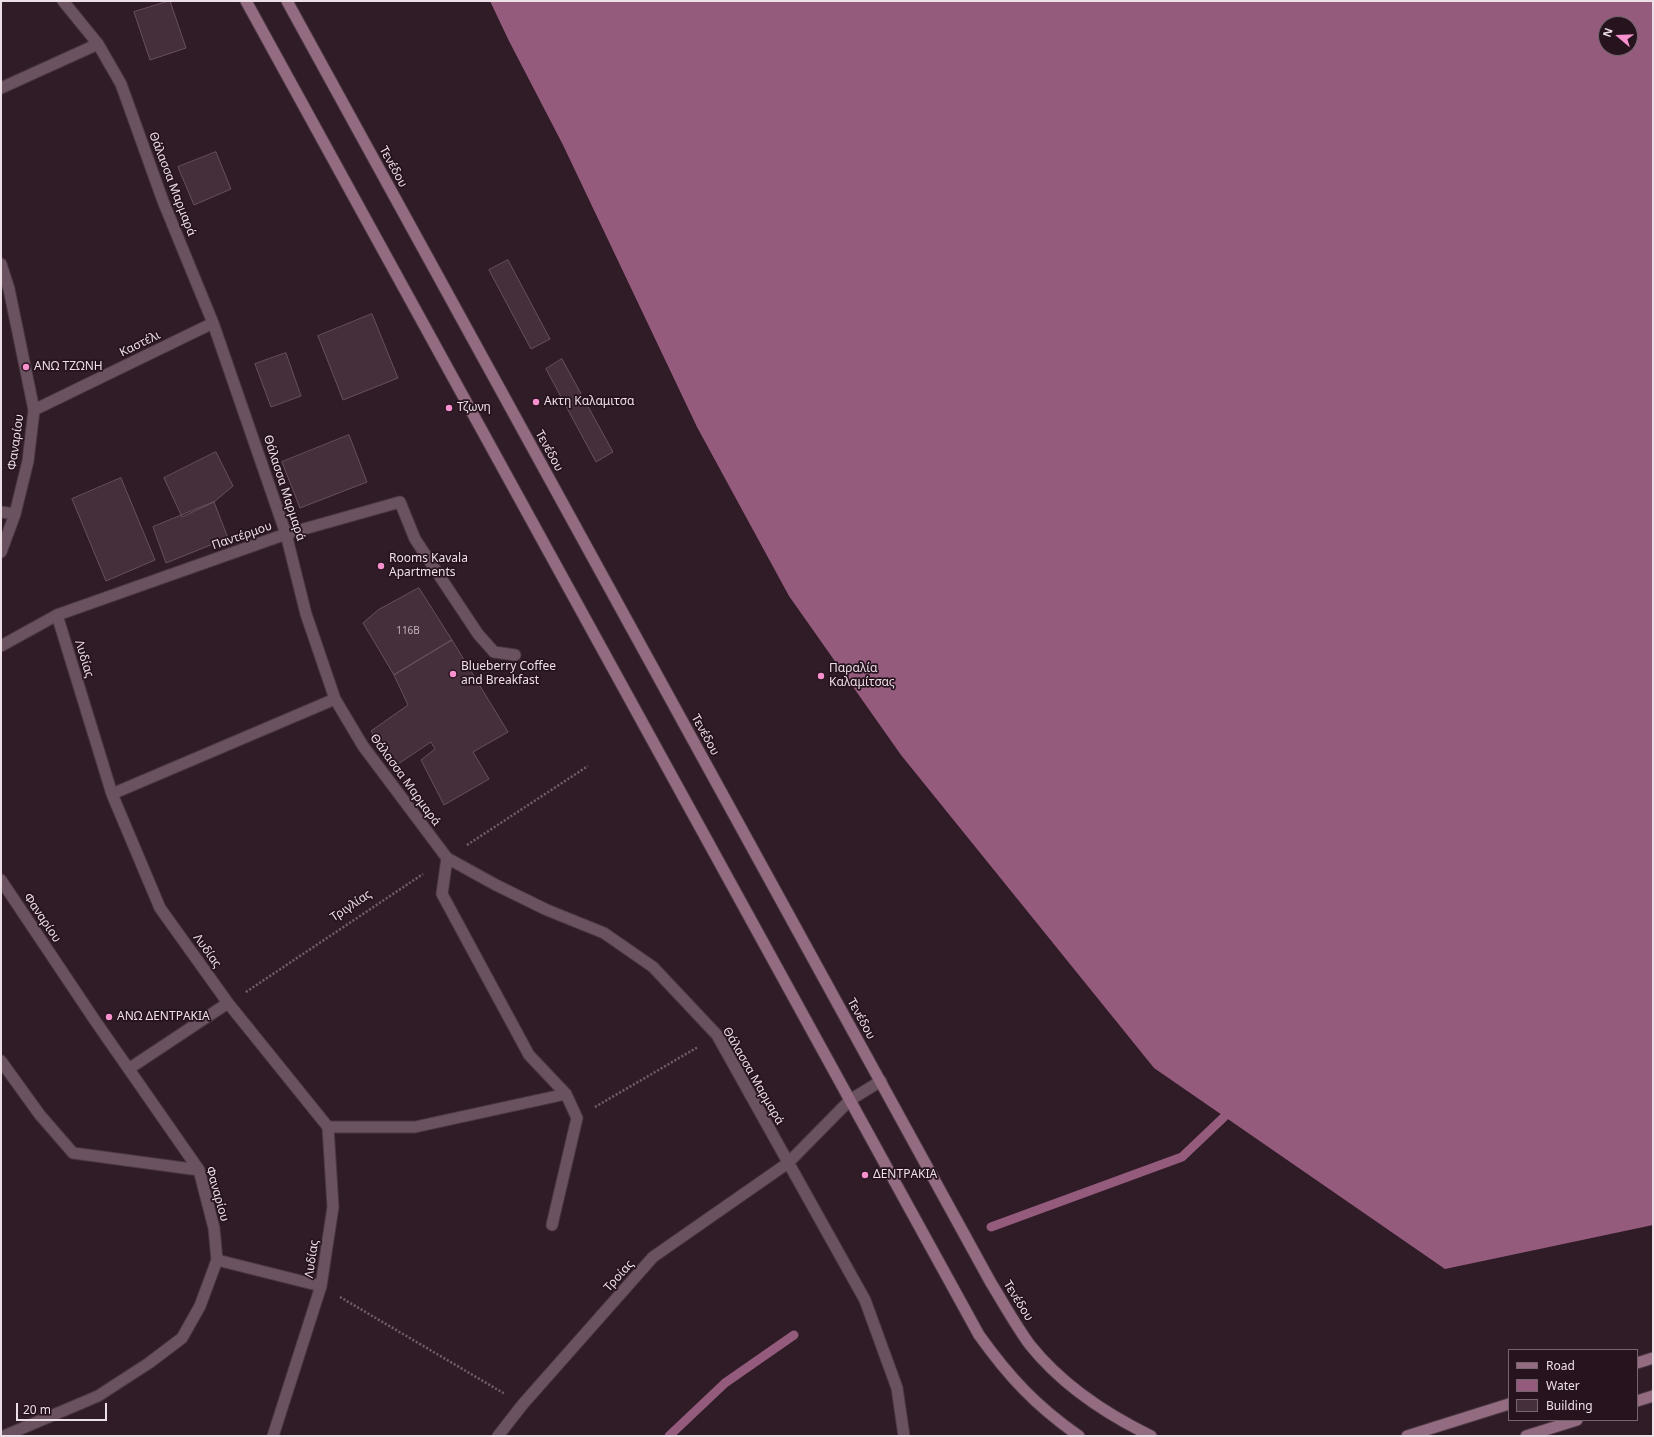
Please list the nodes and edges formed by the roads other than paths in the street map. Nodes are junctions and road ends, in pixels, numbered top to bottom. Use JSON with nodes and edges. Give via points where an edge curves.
{"nodes":[{"id":1,"x":63,"y":1,"type":"edge"},
{"id":2,"x":246,"y":1,"type":"edge"},
{"id":3,"x":287,"y":1,"type":"edge"},
{"id":4,"x":98,"y":44,"type":"junction"},
{"id":5,"x":1,"y":88,"type":"edge"},
{"id":6,"x":1,"y":264,"type":"edge"},
{"id":7,"x":213,"y":323,"type":"junction"},
{"id":8,"x":34,"y":410,"type":"junction"},
{"id":9,"x":1,"y":512,"type":"edge"},
{"id":10,"x":16,"y":514,"type":"junction"},
{"id":11,"x":286,"y":534,"type":"junction"},
{"id":12,"x":1,"y":552,"type":"edge"},
{"id":13,"x":57,"y":615,"type":"junction"},
{"id":14,"x":1,"y":646,"type":"edge"},
{"id":15,"x":515,"y":655,"type":"dead end"},
{"id":16,"x":334,"y":699,"type":"junction"},
{"id":17,"x":112,"y":794,"type":"junction"},
{"id":18,"x":447,"y":858,"type":"junction"},
{"id":19,"x":1,"y":880,"type":"edge"},
{"id":20,"x":228,"y":1003,"type":"junction"},
{"id":21,"x":1,"y":1061,"type":"edge"},
{"id":22,"x":130,"y":1068,"type":"junction"},
{"id":23,"x":880,"y":1081,"type":"junction"},
{"id":24,"x":566,"y":1094,"type":"junction"},
{"id":25,"x":850,"y":1100,"type":"junction"},
{"id":26,"x":328,"y":1127,"type":"junction"},
{"id":27,"x":788,"y":1163,"type":"junction"},
{"id":28,"x":199,"y":1170,"type":"junction"},
{"id":29,"x":552,"y":1226,"type":"dead end"},
{"id":30,"x":217,"y":1260,"type":"junction"},
{"id":31,"x":322,"y":1286,"type":"junction"},
{"id":32,"x":1653,"y":1358,"type":"edge"},
{"id":33,"x":1638,"y":1363,"type":"edge"},
{"id":34,"x":1653,"y":1396,"type":"edge"},
{"id":35,"x":1638,"y":1401,"type":"edge"},
{"id":36,"x":1508,"y":1404,"type":"edge"},
{"id":37,"x":1573,"y":1421,"type":"edge"},
{"id":38,"x":4,"y":1436,"type":"edge"},
{"id":39,"x":273,"y":1436,"type":"edge"},
{"id":40,"x":498,"y":1436,"type":"edge"},
{"id":41,"x":904,"y":1436,"type":"edge"},
{"id":42,"x":1079,"y":1436,"type":"edge"},
{"id":43,"x":1151,"y":1436,"type":"edge"},
{"id":44,"x":1408,"y":1436,"type":"edge"},
{"id":45,"x":1526,"y":1436,"type":"edge"}],
"edges":[{"from":1,"to":4,"type":"street","name":"Θάλασσα Μαρμαρά"},
{"from":2,"to":25,"type":"main road"},
{"from":3,"to":23,"type":"main road","name":"Τενέδου"},
{"from":4,"to":5,"type":"street"},
{"from":4,"to":7,"type":"street","name":"Θάλασσα Μαρμαρά","via":[[121,84],[163,201]]},
{"from":6,"to":8,"type":"street","name":"Φαναρίου","via":[[9,289]]},
{"from":7,"to":8,"type":"street","name":"Καστέλι"},
{"from":7,"to":11,"type":"street","name":"Θάλασσα Μαρμαρά"},
{"from":8,"to":10,"type":"street","name":"Φαναρίου","via":[[28,461]]},
{"from":9,"to":10,"type":"street"},
{"from":10,"to":12,"type":"street","name":"Φαναρίου"},
{"from":11,"to":13,"type":"street","name":"Παντέρμου"},
{"from":11,"to":15,"type":"street","name":"Παντέρμου","via":[[400,502],[415,540],[478,634],[494,652]]},
{"from":11,"to":16,"type":"street","name":"Θάλασσα Μαρμαρά","via":[[306,614]]},
{"from":13,"to":14,"type":"street","name":"Παντέρμου"},
{"from":13,"to":17,"type":"street","name":"Λυδίας"},
{"from":16,"to":17,"type":"street"},
{"from":16,"to":18,"type":"street","name":"Θάλασσα Μαρμαρά","via":[[363,746]]},
{"from":17,"to":20,"type":"street","name":"Λυδίας","via":[[160,908]]},
{"from":18,"to":24,"type":"street","via":[[442,894],[529,1055]]},
{"from":18,"to":27,"type":"street","name":"Θάλασσα Μαρμαρά","via":[[548,910],[604,933],[653,967],[717,1035]]},
{"from":19,"to":22,"type":"street","name":"Φαναρίου","via":[[96,1022]]},
{"from":20,"to":22,"type":"street"},
{"from":20,"to":26,"type":"street","name":"Λυδίας"},
{"from":21,"to":28,"type":"street","via":[[40,1115],[73,1153]]},
{"from":22,"to":28,"type":"street","name":"Φαναρίου"},
{"from":23,"to":25,"type":"street","name":"Τροίας"},
{"from":23,"to":43,"type":"main road","name":"Τενέδου","via":[[992,1283],[1030,1345],[1078,1392]]},
{"from":24,"to":26,"type":"street","via":[[415,1128]]},
{"from":24,"to":29,"type":"street","via":[[576,1118]]},
{"from":25,"to":27,"type":"street","name":"Τροίας"},
{"from":25,"to":42,"type":"main road","via":[[979,1335],[1027,1395]]},
{"from":26,"to":31,"type":"street","name":"Λυδίας","via":[[333,1207]]},
{"from":27,"to":40,"type":"street","name":"Τροίας","via":[[653,1257],[523,1404]]},
{"from":27,"to":41,"type":"street","name":"Θάλασσα Μαρμαρά","via":[[865,1300],[897,1388]]},
{"from":28,"to":30,"type":"street","name":"Φαναρίου","via":[[214,1228]]},
{"from":30,"to":31,"type":"street","name":"Λυδίας"},
{"from":30,"to":38,"type":"street","name":"Φαναρίου","via":[[200,1306],[182,1338],[98,1396]]},
{"from":31,"to":39,"type":"street","name":"Λυδίας"},
{"from":32,"to":33,"type":"main road"},
{"from":34,"to":35,"type":"main road"},
{"from":36,"to":44,"type":"main road"},
{"from":37,"to":45,"type":"main road"}]}
